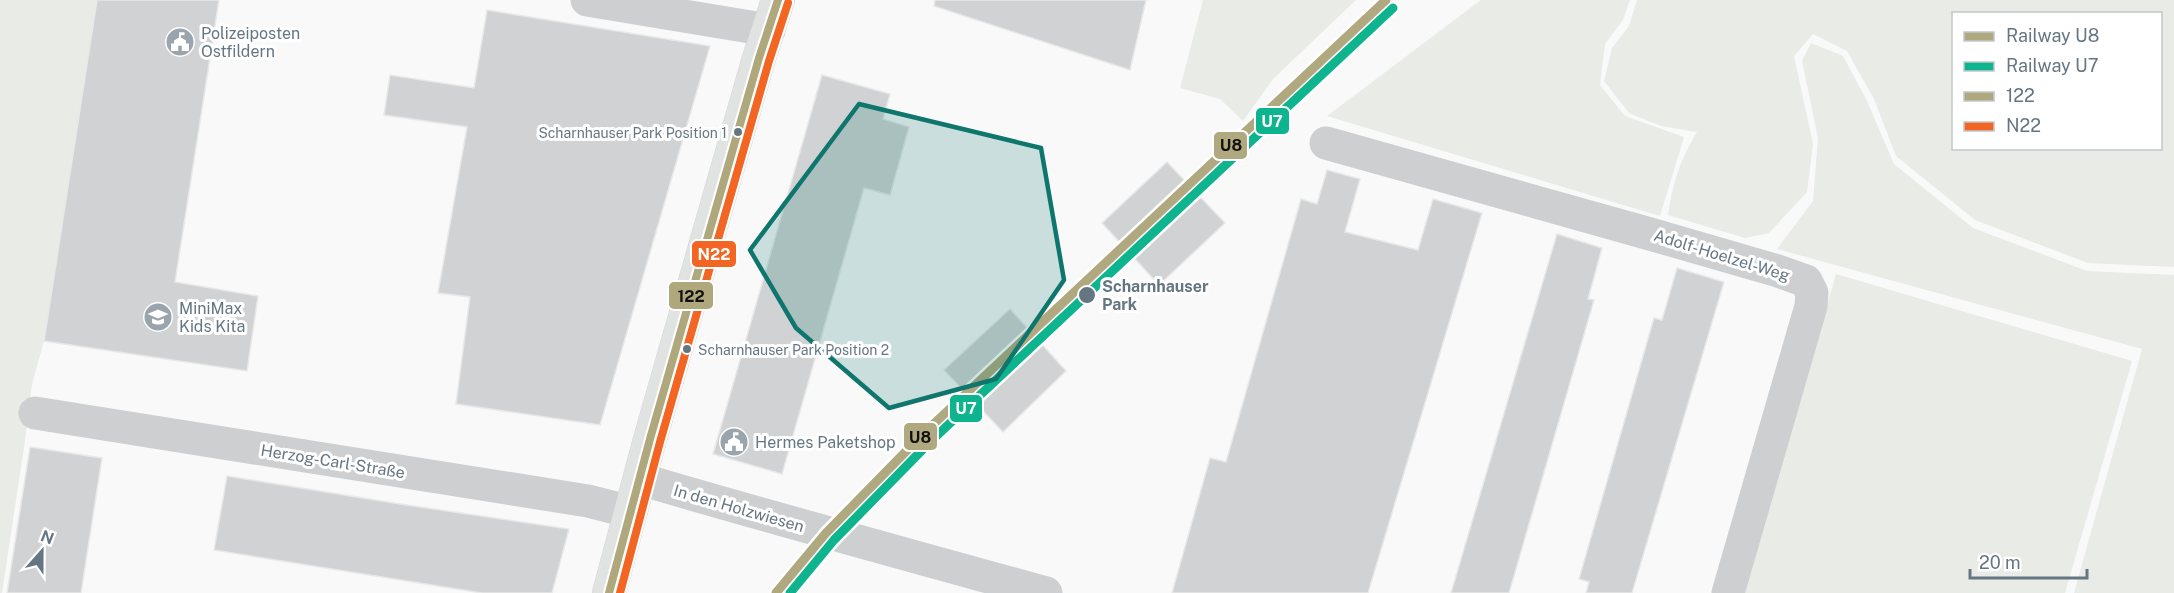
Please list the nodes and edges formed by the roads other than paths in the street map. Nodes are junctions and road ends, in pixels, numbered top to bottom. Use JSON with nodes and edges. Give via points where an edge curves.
{"nodes":[{"id":1,"x":587,"y":0,"type":"edge"},
{"id":2,"x":773,"y":15,"type":"edge"},
{"id":3,"x":1326,"y":143,"type":"dead end"},
{"id":4,"x":35,"y":413,"type":"dead end"},
{"id":5,"x":640,"y":479,"type":"junction"},
{"id":6,"x":631,"y":512,"type":"junction"},
{"id":7,"x":609,"y":593,"type":"edge"},
{"id":8,"x":1046,"y":593,"type":"edge"},
{"id":9,"x":1728,"y":593,"type":"edge"}],
"edges":[{"from":1,"to":2,"type":"street"},
{"from":2,"to":5,"type":"main road"},
{"from":3,"to":9,"type":"street","name":"Adolf-Hoelzel-Weg","via":[[1806,282],[1812,293],[1809,313]]},
{"from":4,"to":6,"type":"street","name":"Herzog-Carl-Straße","via":[[588,501]]},
{"from":5,"to":6,"type":"main road"},
{"from":5,"to":8,"type":"street","name":"In den Holzwiesen"},
{"from":6,"to":7,"type":"main road"}]}
